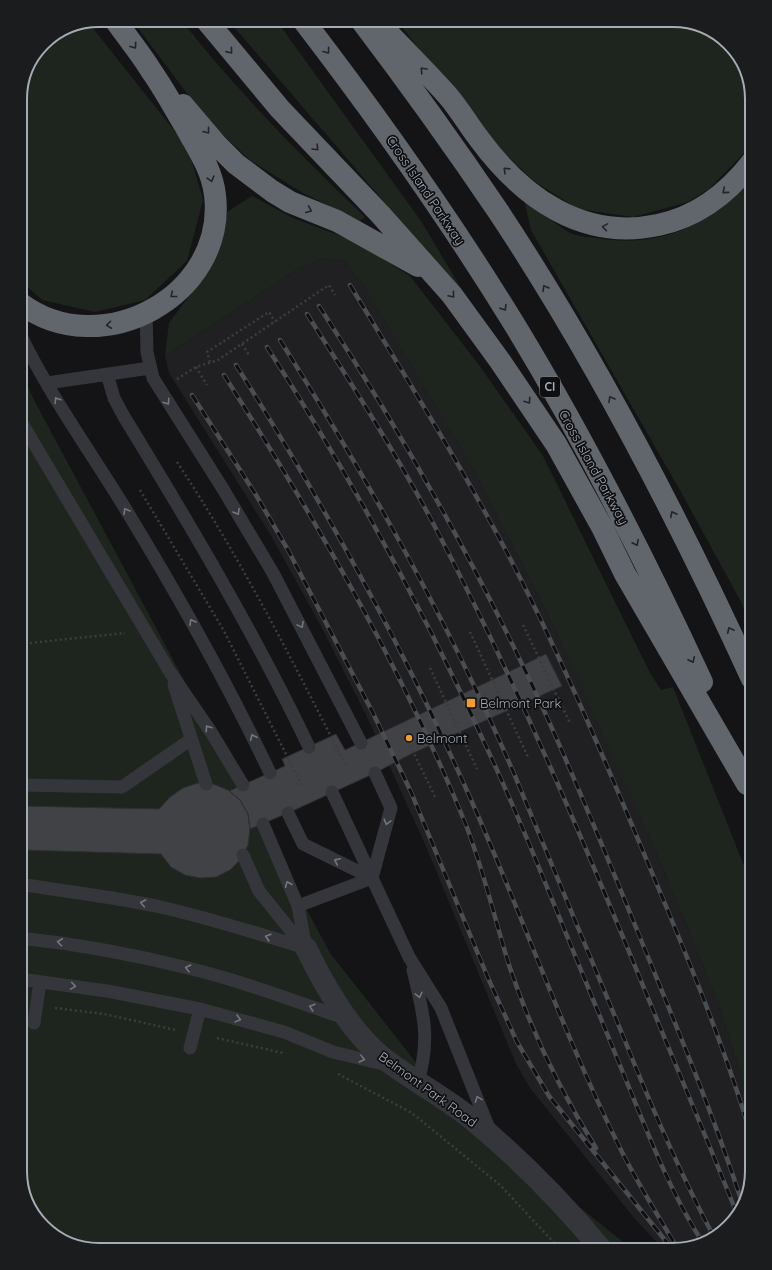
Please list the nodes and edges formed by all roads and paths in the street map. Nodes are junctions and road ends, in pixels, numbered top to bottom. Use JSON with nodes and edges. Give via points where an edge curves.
{"nodes":[{"id":1,"x":120,"y":27,"type":"edge"},
{"id":2,"x":212,"y":27,"type":"edge"},
{"id":3,"x":308,"y":27,"type":"edge"},
{"id":4,"x":366,"y":27,"type":"edge"},
{"id":5,"x":383,"y":27,"type":"edge"},
{"id":6,"x":152,"y":71,"type":"junction"},
{"id":7,"x":745,"y":172,"type":"edge"},
{"id":8,"x":432,"y":274,"type":"junction"},
{"id":9,"x":335,"y":295,"type":"dead end"},
{"id":10,"x":27,"y":307,"type":"edge"},
{"id":11,"x":146,"y":314,"type":"junction"},
{"id":12,"x":275,"y":322,"type":"junction"},
{"id":13,"x":242,"y":344,"type":"junction"},
{"id":14,"x":27,"y":347,"type":"edge"},
{"id":15,"x":250,"y":355,"type":"dead end"},
{"id":16,"x":210,"y":362,"type":"junction"},
{"id":17,"x":196,"y":367,"type":"junction"},
{"id":18,"x":150,"y":368,"type":"junction"},
{"id":19,"x":107,"y":374,"type":"junction"},
{"id":20,"x":177,"y":379,"type":"dead end"},
{"id":21,"x":47,"y":383,"type":"junction"},
{"id":22,"x":207,"y":385,"type":"dead end"},
{"id":23,"x":27,"y":432,"type":"edge"},
{"id":24,"x":178,"y":462,"type":"dead end"},
{"id":25,"x":140,"y":490,"type":"dead end"},
{"id":26,"x":142,"y":625,"type":"junction"},
{"id":27,"x":522,"y":625,"type":"dead end"},
{"id":28,"x":470,"y":632,"type":"dead end"},
{"id":29,"x":27,"y":643,"type":"edge"},
{"id":30,"x":745,"y":664,"type":"edge"},
{"id":31,"x":430,"y":668,"type":"dead end"},
{"id":32,"x":170,"y":672,"type":"junction"},
{"id":33,"x":570,"y":723,"type":"dead end"},
{"id":34,"x":190,"y":740,"type":"junction"},
{"id":35,"x":408,"y":741,"type":"dead end"},
{"id":36,"x":361,"y":743,"type":"dead end"},
{"id":37,"x":309,"y":747,"type":"dead end"},
{"id":38,"x":528,"y":757,"type":"dead end"},
{"id":39,"x":347,"y":768,"type":"dead end"},
{"id":40,"x":477,"y":769,"type":"dead end"},
{"id":41,"x":270,"y":773,"type":"dead end"},
{"id":42,"x":374,"y":774,"type":"dead end"},
{"id":43,"x":745,"y":782,"type":"edge"},
{"id":44,"x":206,"y":784,"type":"dead end"},
{"id":45,"x":745,"y":784,"type":"edge"},
{"id":46,"x":27,"y":785,"type":"edge"},
{"id":47,"x":243,"y":785,"type":"dead end"},
{"id":48,"x":303,"y":788,"type":"dead end"},
{"id":49,"x":332,"y":792,"type":"dead end"},
{"id":50,"x":436,"y":799,"type":"dead end"},
{"id":51,"x":288,"y":813,"type":"dead end"},
{"id":52,"x":263,"y":824,"type":"dead end"},
{"id":53,"x":243,"y":855,"type":"dead end"},
{"id":54,"x":372,"y":878,"type":"junction"},
{"id":55,"x":27,"y":885,"type":"edge"},
{"id":56,"x":298,"y":906,"type":"junction"},
{"id":57,"x":27,"y":939,"type":"edge"},
{"id":58,"x":306,"y":948,"type":"junction"},
{"id":59,"x":410,"y":957,"type":"junction"},
{"id":60,"x":27,"y":980,"type":"edge"},
{"id":61,"x":40,"y":982,"type":"junction"},
{"id":62,"x":49,"y":1007,"type":"dead end"},
{"id":63,"x":200,"y":1009,"type":"junction"},
{"id":64,"x":349,"y":1020,"type":"junction"},
{"id":65,"x":34,"y":1023,"type":"dead end"},
{"id":66,"x":182,"y":1031,"type":"dead end"},
{"id":67,"x":217,"y":1038,"type":"dead end"},
{"id":68,"x":190,"y":1048,"type":"dead end"},
{"id":69,"x":284,"y":1054,"type":"dead end"},
{"id":70,"x":397,"y":1068,"type":"junction"},
{"id":71,"x":333,"y":1072,"type":"dead end"},
{"id":72,"x":418,"y":1081,"type":"junction"},
{"id":73,"x":492,"y":1136,"type":"junction"},
{"id":74,"x":554,"y":1243,"type":"edge"},
{"id":75,"x":596,"y":1243,"type":"edge"}],
"edges":[{"from":1,"to":6,"type":"highway","one_way":true},
{"from":2,"to":8,"type":"highway","one_way":true,"via":[[280,109],[380,214]]},
{"from":3,"to":43,"type":"highway","name":"Cross Island Parkway","number":"CI","one_way":true,"via":[[420,179],[516,328],[602,477],[641,553],[708,694]]},
{"from":30,"to":4,"type":"highway","one_way":true,"via":[[674,515],[576,339],[498,212]]},
{"from":7,"to":5,"type":"highway","one_way":true,"via":[[714,200],[664,224],[606,228],[571,218],[535,196],[506,170],[480,141],[449,97]]},
{"from":6,"to":8,"type":"highway","one_way":true,"via":[[217,144],[255,179],[290,202],[337,221]]},
{"from":6,"to":11,"type":"highway","one_way":true,"via":[[206,163],[215,195],[216,211],[213,231],[200,266],[175,295]]},
{"from":8,"to":45,"type":"highway","one_way":true,"via":[[473,323],[556,444],[625,574]]},
{"from":9,"to":12,"type":"path","via":[[329,286]]},
{"from":11,"to":10,"type":"highway","one_way":true,"via":[[129,321],[90,327],[50,319]]},
{"from":11,"to":18,"type":"lane","via":[[145,333]]},
{"from":12,"to":13,"type":"path"},
{"from":12,"to":16,"type":"path","via":[[269,312],[207,352]]},
{"from":13,"to":15,"type":"path"},
{"from":13,"to":16,"type":"path","via":[[218,360]]},
{"from":14,"to":21,"type":"lane"},
{"from":16,"to":17,"type":"path"},
{"from":17,"to":20,"type":"path"},
{"from":17,"to":22,"type":"path"},
{"from":18,"to":19,"type":"lane"},
{"from":18,"to":36,"type":"lane","one_way":true,"via":[[159,391],[223,489],[273,573]]},
{"from":19,"to":21,"type":"lane"},
{"from":19,"to":37,"type":"lane","via":[[114,398],[123,415],[213,564],[272,671]]},
{"from":41,"to":21,"type":"lane","one_way":true,"via":[[211,655],[120,500]]},
{"from":23,"to":26,"type":"lane"},
{"from":24,"to":39,"type":"path","via":[[232,550]]},
{"from":25,"to":48,"type":"path","via":[[220,625],[263,705]]},
{"from":26,"to":29,"type":"path","via":[[121,635]]},
{"from":26,"to":32,"type":"lane"},
{"from":27,"to":33,"type":"path"},
{"from":28,"to":38,"type":"path"},
{"from":31,"to":40,"type":"path"},
{"from":32,"to":34,"type":"lane"},
{"from":47,"to":32,"type":"lane","one_way":true},
{"from":34,"to":44,"type":"lane"},
{"from":34,"to":46,"type":"lane","via":[[122,787]]},
{"from":35,"to":50,"type":"path"},
{"from":42,"to":54,"type":"lane","one_way":true,"via":[[391,808]]},
{"from":49,"to":54,"type":"lane"},
{"from":54,"to":51,"type":"lane","one_way":true,"via":[[303,844]]},
{"from":56,"to":52,"type":"lane","one_way":true},
{"from":53,"to":58,"type":"lane","via":[[259,891]]},
{"from":54,"to":56,"type":"lane"},
{"from":54,"to":59,"type":"lane"},
{"from":58,"to":55,"type":"lane","one_way":true,"via":[[163,908]]},
{"from":56,"to":58,"type":"lane"},
{"from":64,"to":57,"type":"lane","one_way":true,"via":[[188,968],[105,950]]},
{"from":58,"to":64,"type":"street","name":"Belmont Park Road","via":[[317,971]]},
{"from":59,"to":72,"type":"lane","one_way":true,"via":[[426,1029],[424,1062]]},
{"from":73,"to":59,"type":"lane","one_way":true,"via":[[441,1008]]},
{"from":60,"to":61,"type":"lane"},
{"from":61,"to":63,"type":"lane","one_way":true,"via":[[107,991]]},
{"from":61,"to":65,"type":"lane"},
{"from":62,"to":66,"type":"path","via":[[104,1014]]},
{"from":63,"to":68,"type":"lane"},
{"from":63,"to":70,"type":"lane","one_way":true,"via":[[284,1032],[333,1052]]},
{"from":64,"to":70,"type":"street","name":"Belmont Park Road","via":[[381,1056]]},
{"from":67,"to":69,"type":"path"},
{"from":70,"to":72,"type":"street","name":"Belmont Park Road"},
{"from":71,"to":74,"type":"path","via":[[417,1117],[500,1185]]},
{"from":72,"to":73,"type":"street","name":"Belmont Park Road","via":[[454,1105]]},
{"from":73,"to":75,"type":"street","name":"Belmont Park Road","via":[[538,1178]]}]}
